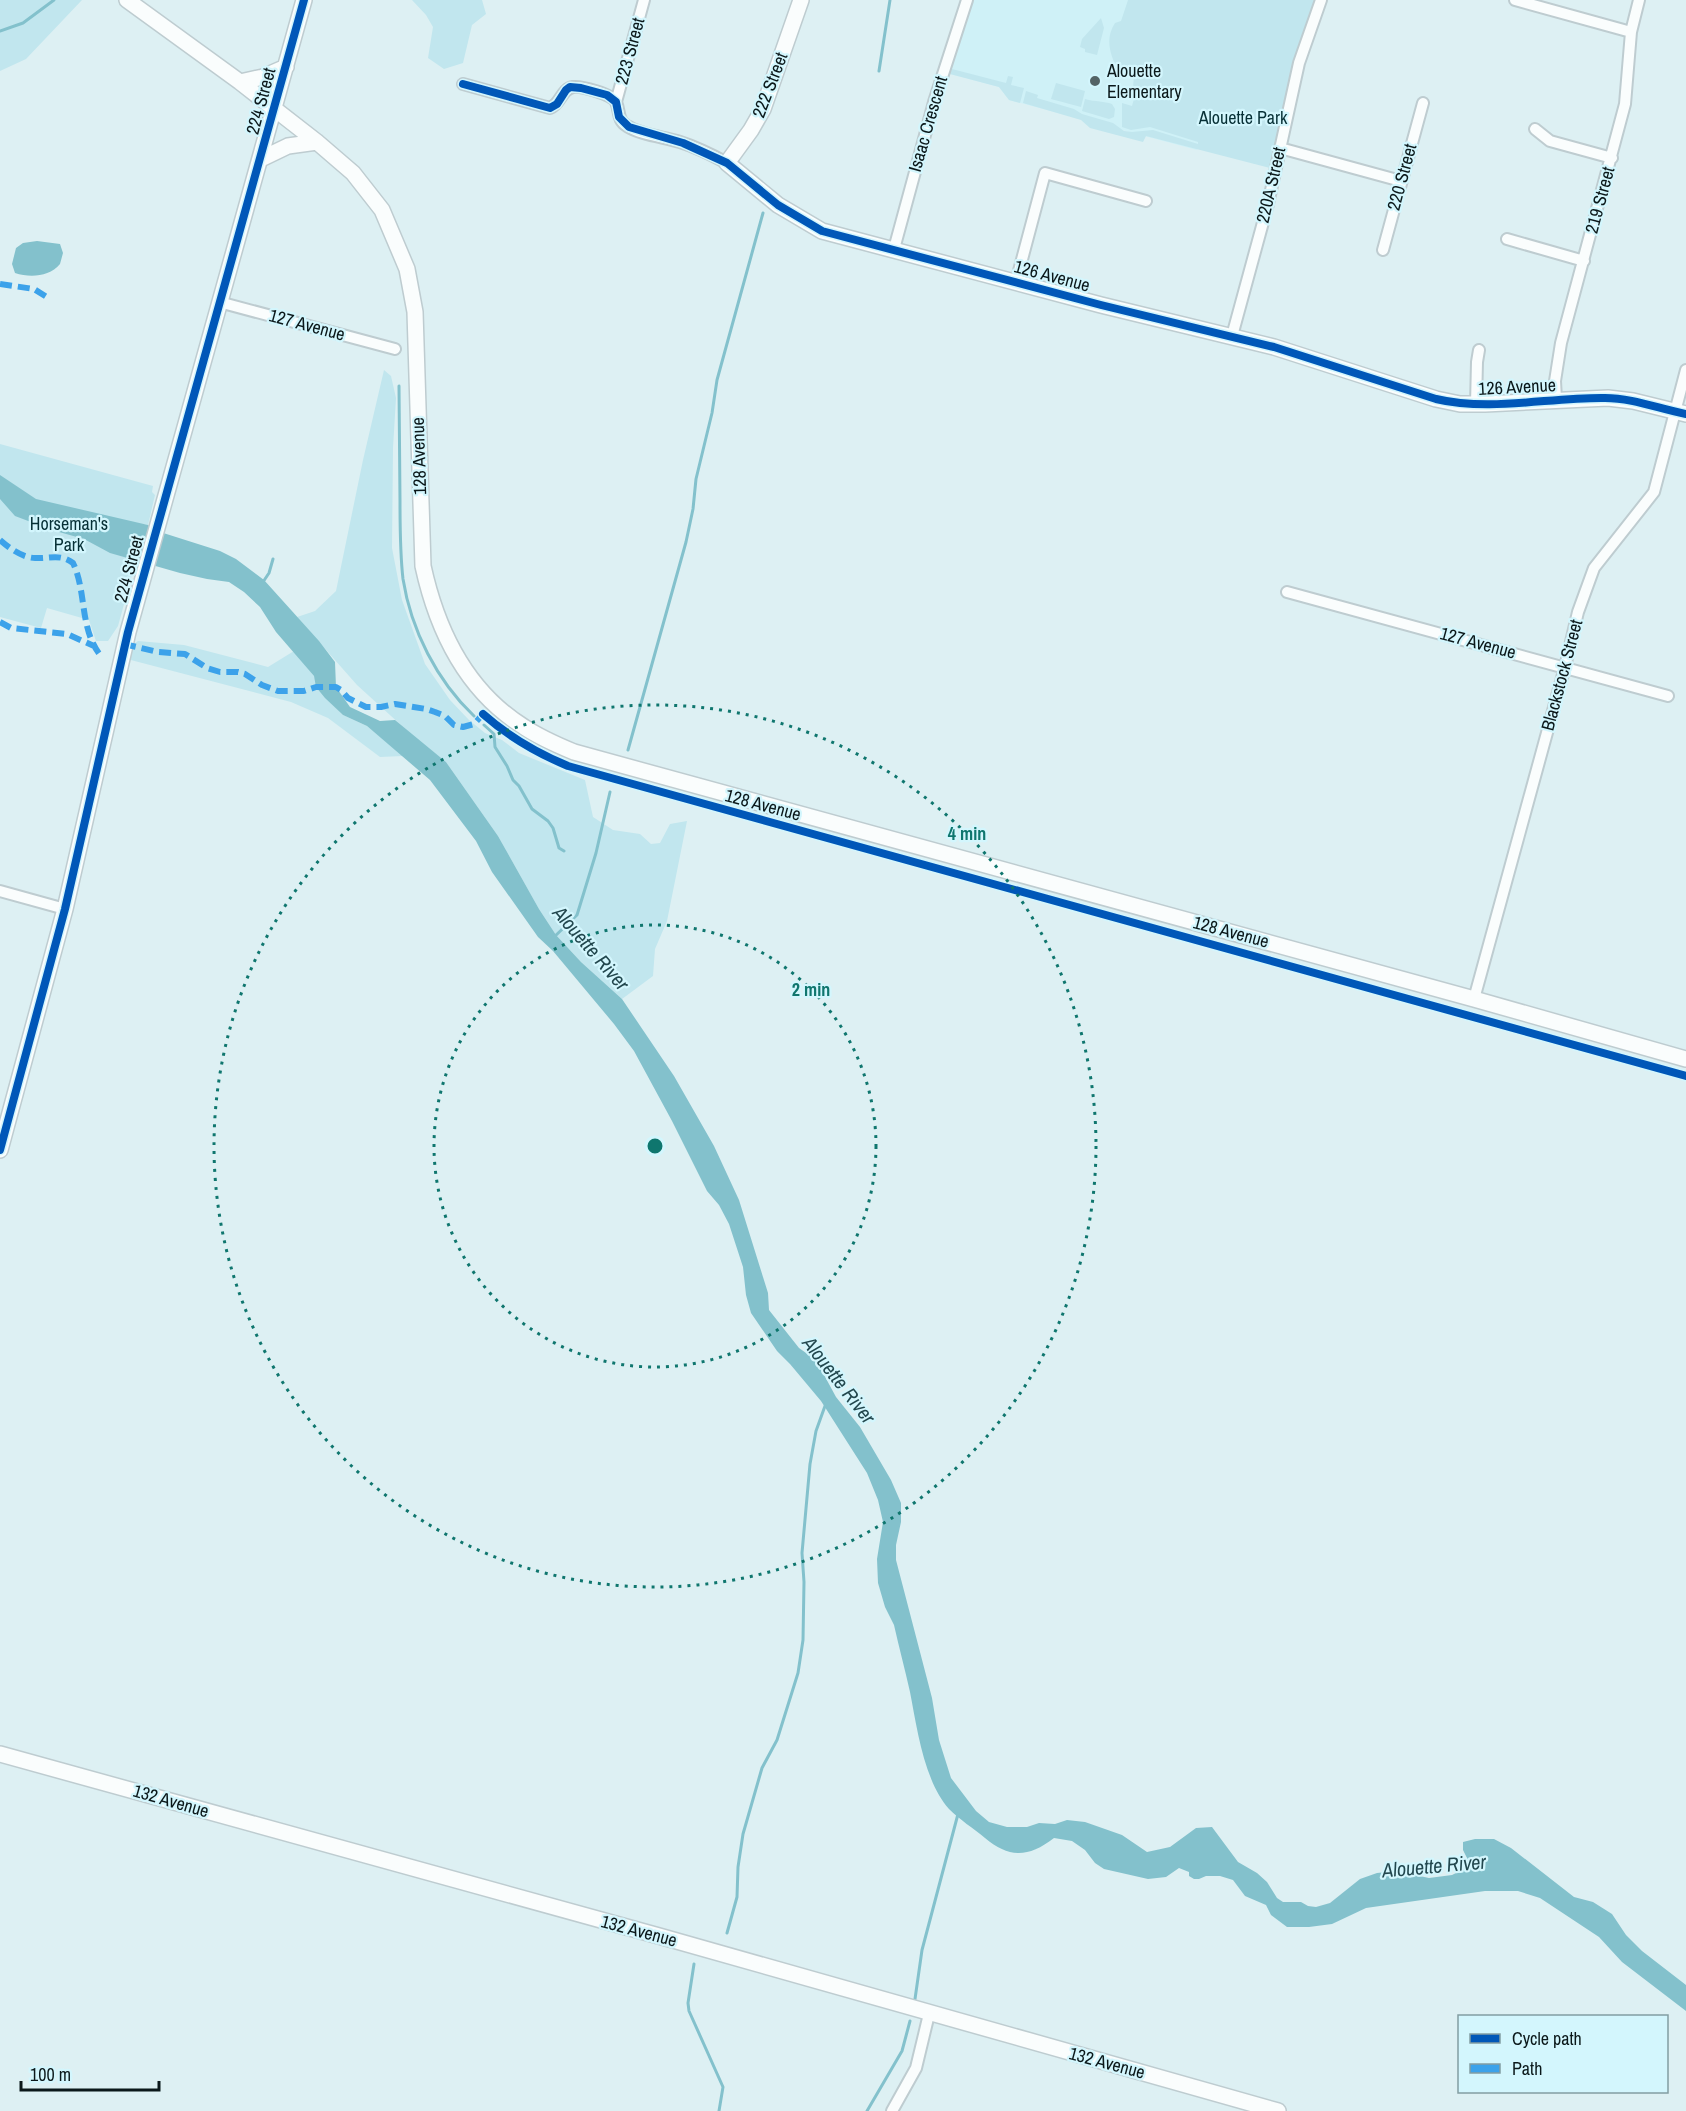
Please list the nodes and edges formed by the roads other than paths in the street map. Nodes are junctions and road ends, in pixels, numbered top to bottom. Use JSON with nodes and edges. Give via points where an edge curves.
{"nodes":[{"id":1,"x":127,"y":0,"type":"edge"},
{"id":2,"x":304,"y":0,"type":"edge"},
{"id":3,"x":644,"y":0,"type":"edge"},
{"id":4,"x":801,"y":0,"type":"edge"},
{"id":5,"x":967,"y":0,"type":"edge"},
{"id":6,"x":1321,"y":0,"type":"edge"},
{"id":7,"x":1515,"y":0,"type":"edge"},
{"id":8,"x":1639,"y":0,"type":"edge"},
{"id":9,"x":1631,"y":32,"type":"junction"},
{"id":10,"x":286,"y":67,"type":"junction"},
{"id":11,"x":240,"y":82,"type":"junction"},
{"id":12,"x":463,"y":84,"type":"dead end"},
{"id":13,"x":616,"y":102,"type":"junction"},
{"id":14,"x":1423,"y":103,"type":"dead end"},
{"id":15,"x":275,"y":109,"type":"junction"},
{"id":16,"x":1535,"y":129,"type":"dead end"},
{"id":17,"x":317,"y":142,"type":"junction"},
{"id":18,"x":1280,"y":148,"type":"junction"},
{"id":19,"x":1612,"y":158,"type":"junction"},
{"id":20,"x":261,"y":159,"type":"junction"},
{"id":21,"x":727,"y":163,"type":"junction"},
{"id":22,"x":1401,"y":181,"type":"junction"},
{"id":23,"x":1146,"y":201,"type":"dead end"},
{"id":24,"x":1507,"y":239,"type":"dead end"},
{"id":25,"x":894,"y":249,"type":"junction"},
{"id":26,"x":1383,"y":250,"type":"dead end"},
{"id":27,"x":1584,"y":261,"type":"junction"},
{"id":28,"x":1016,"y":282,"type":"junction"},
{"id":29,"x":219,"y":302,"type":"junction"},
{"id":30,"x":1232,"y":336,"type":"junction"},
{"id":31,"x":395,"y":349,"type":"dead end"},
{"id":32,"x":1479,"y":350,"type":"dead end"},
{"id":33,"x":1686,"y":370,"type":"edge"},
{"id":34,"x":1556,"y":399,"type":"junction"},
{"id":35,"x":1476,"y":404,"type":"junction"},
{"id":36,"x":1680,"y":413,"type":"edge"},
{"id":37,"x":1287,"y":592,"type":"dead end"},
{"id":38,"x":1565,"y":667,"type":"junction"},
{"id":39,"x":1668,"y":696,"type":"dead end"},
{"id":40,"x":0,"y":891,"type":"edge"},
{"id":41,"x":65,"y":909,"type":"junction"},
{"id":42,"x":1474,"y":999,"type":"junction"},
{"id":43,"x":1686,"y":1059,"type":"edge"},
{"id":44,"x":0,"y":1150,"type":"edge"},
{"id":45,"x":0,"y":1754,"type":"edge"},
{"id":46,"x":929,"y":2014,"type":"junction"},
{"id":47,"x":1238,"y":2106,"type":"edge"},
{"id":48,"x":892,"y":2111,"type":"edge"},
{"id":49,"x":1278,"y":2111,"type":"edge"}],
"edges":[{"from":1,"to":11,"type":"main road","name":"128 Avenue"},
{"from":2,"to":10,"type":"main road","name":"224 Street"},
{"from":3,"to":13,"type":"street","name":"223 Street"},
{"from":4,"to":21,"type":"main road","name":"222 Street","via":[[763,109]]},
{"from":5,"to":25,"type":"street","name":"Isaac Crescent"},
{"from":6,"to":18,"type":"street","name":"220A Street","via":[[1299,63]]},
{"from":7,"to":9,"type":"street"},
{"from":8,"to":9,"type":"street","name":"219 Street"},
{"from":9,"to":19,"type":"street","name":"219 Street","via":[[1626,104]]},
{"from":10,"to":11,"type":"main road"},
{"from":10,"to":15,"type":"main road","name":"224 Street"},
{"from":11,"to":15,"type":"main road","name":"128 Avenue"},
{"from":12,"to":13,"type":"street","via":[[545,107],[554,107],[566,90],[575,87],[607,95]]},
{"from":13,"to":21,"type":"street","name":"126 Avenue","via":[[619,117],[629,127],[683,143]]},
{"from":14,"to":22,"type":"street","name":"220 Street"},
{"from":15,"to":17,"type":"main road","name":"128 Avenue"},
{"from":15,"to":20,"type":"main road","name":"224 Street"},
{"from":16,"to":19,"type":"street","via":[[1550,141]]},
{"from":17,"to":20,"type":"main road","via":[[288,146]]},
{"from":17,"to":42,"type":"main road","name":"128 Avenue","via":[[353,173],[382,210],[407,269],[416,330],[423,566],[440,625],[459,662],[484,695],[522,726],[581,754]]},
{"from":18,"to":22,"type":"street"},
{"from":18,"to":30,"type":"street","name":"220A Street"},
{"from":19,"to":27,"type":"street","name":"219 Street"},
{"from":20,"to":29,"type":"main road","name":"224 Street"},
{"from":21,"to":25,"type":"main road","name":"126 Avenue","via":[[778,205],[822,231]]},
{"from":22,"to":26,"type":"street","name":"220 Street"},
{"from":23,"to":28,"type":"street","via":[[1045,173]]},
{"from":24,"to":27,"type":"street"},
{"from":25,"to":28,"type":"main road","name":"126 Avenue"},
{"from":27,"to":34,"type":"street","name":"219 Street","via":[[1558,357]]},
{"from":28,"to":30,"type":"main road","name":"126 Avenue"},
{"from":29,"to":31,"type":"street","name":"127 Avenue"},
{"from":29,"to":41,"type":"main road","name":"224 Street","via":[[118,672]]},
{"from":30,"to":35,"type":"main road","name":"126 Avenue","via":[[1436,399]]},
{"from":32,"to":35,"type":"street"},
{"from":33,"to":36,"type":"street","name":"Blackstock Street"},
{"from":34,"to":35,"type":"main road","name":"126 Avenue"},
{"from":34,"to":36,"type":"main road","name":"126 Avenue","via":[[1608,398]]},
{"from":36,"to":38,"type":"street","name":"Blackstock Street","via":[[1654,492],[1594,568]]},
{"from":37,"to":38,"type":"street","name":"127 Avenue"},
{"from":38,"to":39,"type":"street","name":"127 Avenue"},
{"from":38,"to":42,"type":"street","name":"Blackstock Street"},
{"from":40,"to":41,"type":"street"},
{"from":41,"to":44,"type":"main road","name":"224 Street"},
{"from":42,"to":43,"type":"main road","name":"128 Avenue"},
{"from":45,"to":46,"type":"main road","name":"132 Avenue"},
{"from":46,"to":47,"type":"main road","name":"132 Avenue"},
{"from":46,"to":48,"type":"street","via":[[916,2068]]},
{"from":47,"to":49,"type":"main road","name":"132 Avenue"}]}
